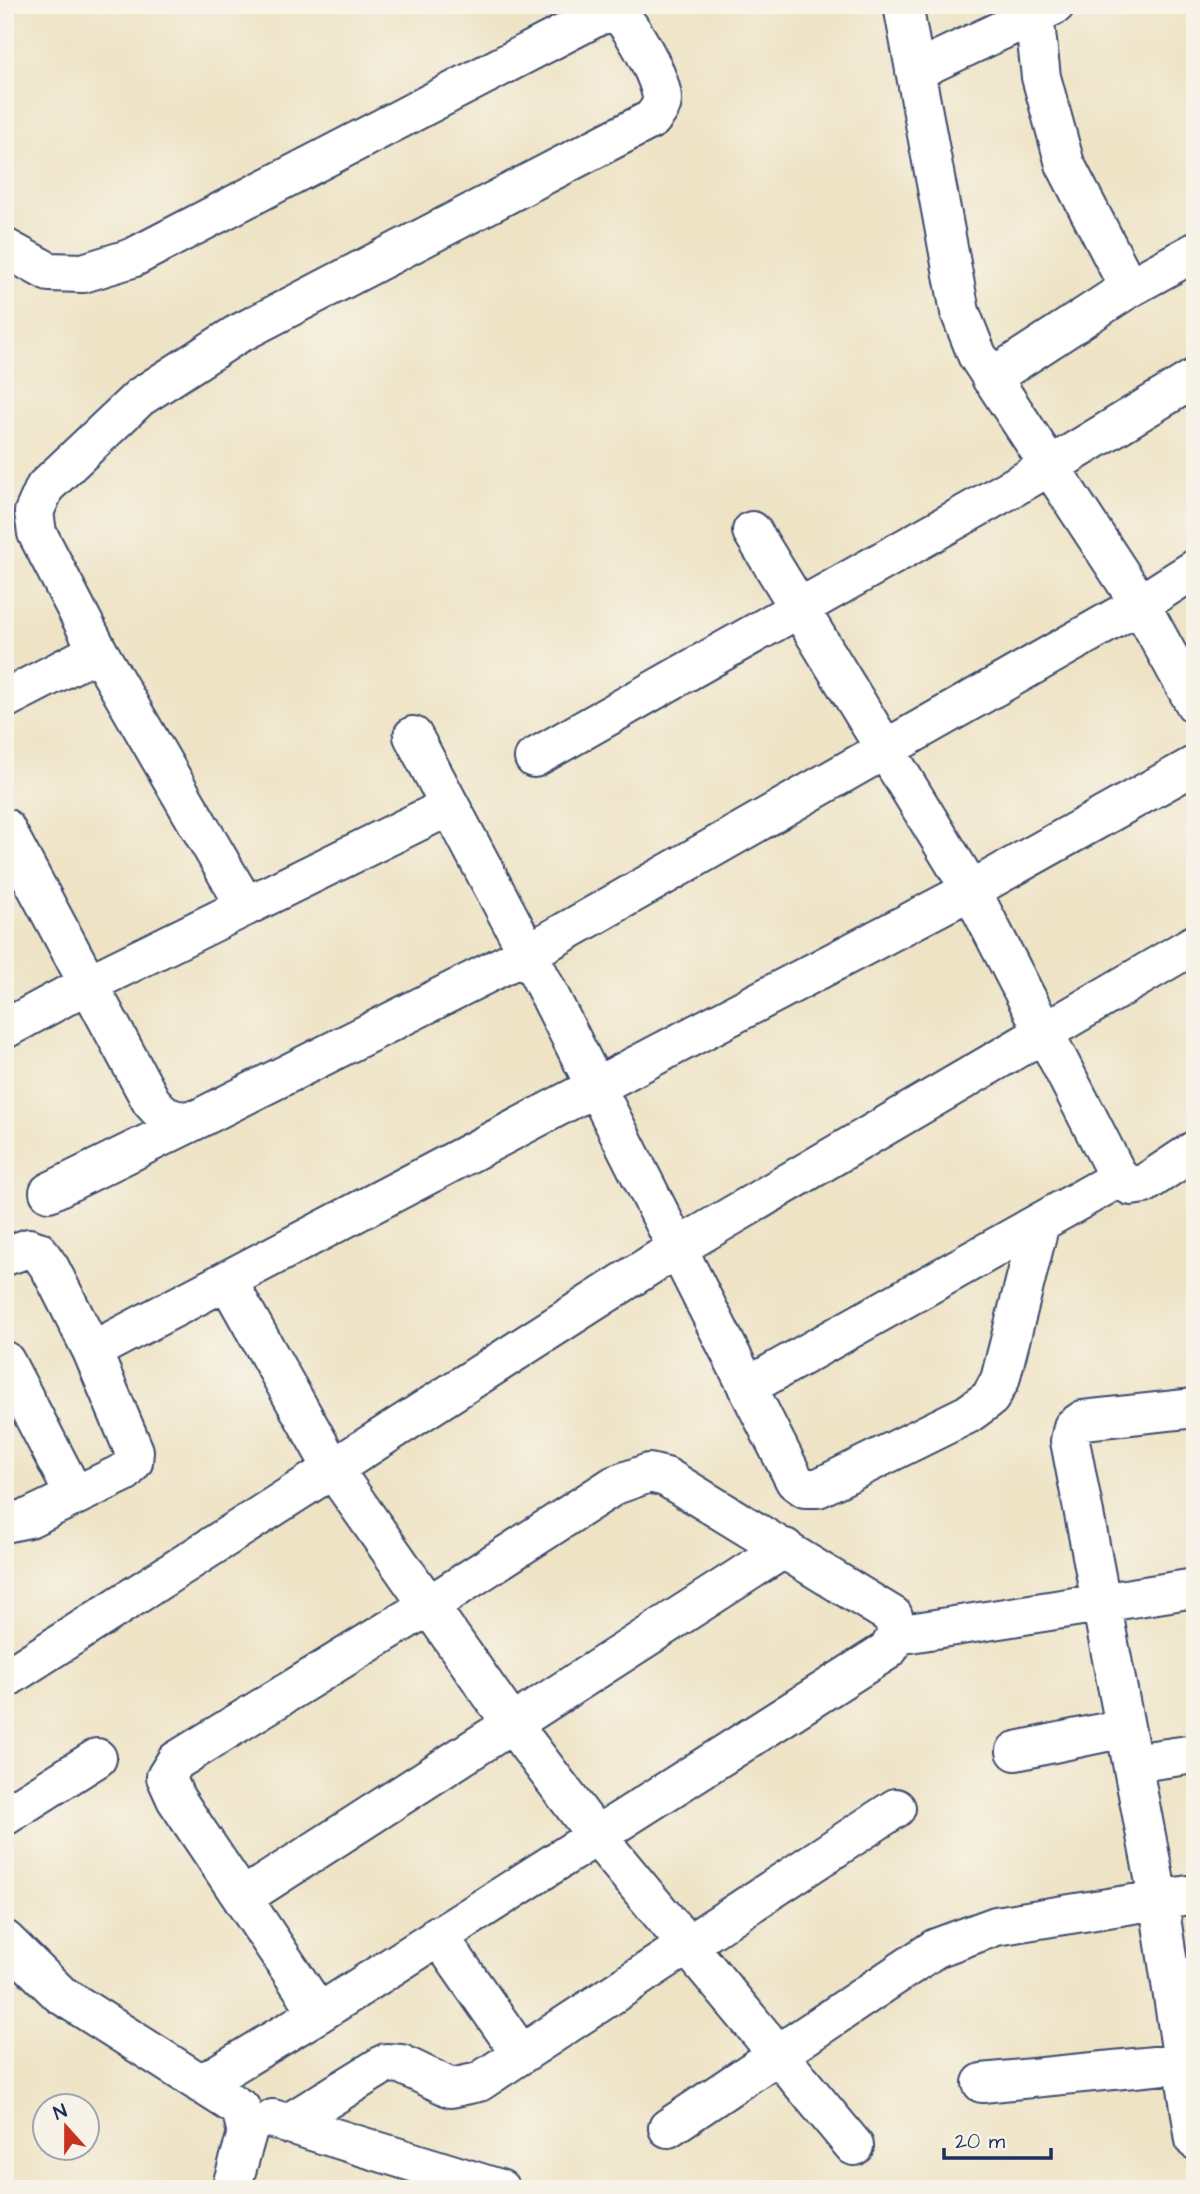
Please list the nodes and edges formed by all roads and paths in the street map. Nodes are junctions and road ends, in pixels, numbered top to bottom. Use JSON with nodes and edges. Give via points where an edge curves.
{"nodes":[{"id":1,"x":903,"y":5,"type":"edge"},
{"id":2,"x":1041,"y":9,"type":"edge"},
{"id":3,"x":915,"y":71,"type":"junction"},
{"id":4,"x":5,"y":248,"type":"edge"},
{"id":5,"x":1195,"y":252,"type":"edge"},
{"id":6,"x":1129,"y":288,"type":"junction"},
{"id":7,"x":991,"y":378,"type":"junction"},
{"id":8,"x":1195,"y":378,"type":"edge"},
{"id":9,"x":1049,"y":467,"type":"junction"},
{"id":10,"x":752,"y":531,"type":"dead end"},
{"id":11,"x":1195,"y":569,"type":"edge"},
{"id":12,"x":1140,"y":604,"type":"junction"},
{"id":13,"x":798,"y":610,"type":"junction"},
{"id":14,"x":98,"y":651,"type":"junction"},
{"id":15,"x":5,"y":699,"type":"edge"},
{"id":16,"x":1195,"y":704,"type":"edge"},
{"id":17,"x":413,"y":736,"type":"dead end"},
{"id":18,"x":884,"y":750,"type":"junction"},
{"id":19,"x":534,"y":758,"type":"dead end"},
{"id":20,"x":1195,"y":765,"type":"edge"},
{"id":21,"x":450,"y":806,"type":"junction"},
{"id":22,"x":5,"y":828,"type":"edge"},
{"id":23,"x":971,"y":890,"type":"junction"},
{"id":24,"x":245,"y":905,"type":"junction"},
{"id":25,"x":1195,"y":944,"type":"edge"},
{"id":26,"x":528,"y":953,"type":"junction"},
{"id":27,"x":88,"y":984,"type":"junction"},
{"id":28,"x":5,"y":1029,"type":"edge"},
{"id":29,"x":1043,"y":1034,"type":"junction"},
{"id":30,"x":596,"y":1087,"type":"junction"},
{"id":31,"x":198,"y":1119,"type":"junction"},
{"id":32,"x":1195,"y":1150,"type":"edge"},
{"id":33,"x":1119,"y":1178,"type":"junction"},
{"id":34,"x":49,"y":1192,"type":"dead end"},
{"id":35,"x":1040,"y":1223,"type":"junction"},
{"id":36,"x":677,"y":1248,"type":"junction"},
{"id":37,"x":5,"y":1256,"type":"edge"},
{"id":38,"x":227,"y":1280,"type":"junction"},
{"id":39,"x":92,"y":1351,"type":"junction"},
{"id":40,"x":5,"y":1361,"type":"edge"},
{"id":41,"x":747,"y":1387,"type":"junction"},
{"id":42,"x":1195,"y":1408,"type":"edge"},
{"id":43,"x":333,"y":1469,"type":"junction"},
{"id":44,"x":75,"y":1496,"type":"junction"},
{"id":45,"x":5,"y":1523,"type":"edge"},
{"id":46,"x":785,"y":1548,"type":"junction"},
{"id":47,"x":1195,"y":1588,"type":"edge"},
{"id":48,"x":1102,"y":1604,"type":"junction"},
{"id":49,"x":428,"y":1606,"type":"junction"},
{"id":50,"x":897,"y":1635,"type":"junction"},
{"id":51,"x":5,"y":1679,"type":"edge"},
{"id":52,"x":512,"y":1724,"type":"junction"},
{"id":53,"x":1128,"y":1745,"type":"junction"},
{"id":54,"x":1016,"y":1751,"type":"dead end"},
{"id":55,"x":1195,"y":1754,"type":"edge"},
{"id":56,"x":97,"y":1758,"type":"dead end"},
{"id":57,"x":896,"y":1808,"type":"dead end"},
{"id":58,"x":5,"y":1816,"type":"edge"},
{"id":59,"x":595,"y":1835,"type":"junction"},
{"id":60,"x":1176,"y":1896,"type":"edge"},
{"id":61,"x":242,"y":1898,"type":"junction"},
{"id":62,"x":438,"y":1935,"type":"junction"},
{"id":63,"x":5,"y":1940,"type":"edge"},
{"id":64,"x":686,"y":1945,"type":"junction"},
{"id":65,"x":319,"y":2013,"type":"junction"},
{"id":66,"x":521,"y":2054,"type":"junction"},
{"id":67,"x":779,"y":2056,"type":"junction"},
{"id":68,"x":1189,"y":2063,"type":"edge"},
{"id":69,"x":982,"y":2083,"type":"dead end"},
{"id":70,"x":201,"y":2084,"type":"junction"},
{"id":71,"x":241,"y":2109,"type":"junction"},
{"id":72,"x":287,"y":2124,"type":"junction"},
{"id":73,"x":668,"y":2128,"type":"dead end"},
{"id":74,"x":1195,"y":2140,"type":"edge"},
{"id":75,"x":854,"y":2146,"type":"dead end"},
{"id":76,"x":230,"y":2189,"type":"edge"},
{"id":77,"x":500,"y":2189,"type":"edge"}],
"edges":[{"from":1,"to":3,"type":"street"},
{"from":2,"to":3,"type":"street"},
{"from":2,"to":6,"type":"street","via":[[1041,77],[1065,164]]},
{"from":3,"to":7,"type":"street","via":[[960,312]]},
{"from":4,"to":14,"type":"street","via":[[49,272],[83,273],[132,258],[600,15],[617,13],[629,24],[661,90],[662,104],[652,119],[236,335],[189,364],[140,397],[45,487],[34,512],[37,533]]},
{"from":5,"to":6,"type":"street"},
{"from":6,"to":7,"type":"street"},
{"from":7,"to":9,"type":"street"},
{"from":8,"to":9,"type":"street"},
{"from":9,"to":12,"type":"street"},
{"from":9,"to":13,"type":"street"},
{"from":10,"to":13,"type":"street"},
{"from":11,"to":12,"type":"street"},
{"from":12,"to":16,"type":"street"},
{"from":12,"to":18,"type":"street"},
{"from":13,"to":18,"type":"street"},
{"from":13,"to":19,"type":"street"},
{"from":14,"to":15,"type":"street"},
{"from":14,"to":24,"type":"street"},
{"from":17,"to":21,"type":"street"},
{"from":18,"to":23,"type":"street"},
{"from":18,"to":26,"type":"street"},
{"from":20,"to":23,"type":"street"},
{"from":21,"to":24,"type":"street"},
{"from":21,"to":26,"type":"street"},
{"from":22,"to":27,"type":"street"},
{"from":23,"to":29,"type":"street"},
{"from":23,"to":30,"type":"street"},
{"from":24,"to":27,"type":"street"},
{"from":25,"to":29,"type":"street"},
{"from":26,"to":30,"type":"street"},
{"from":26,"to":31,"type":"street"},
{"from":27,"to":28,"type":"street"},
{"from":27,"to":31,"type":"street","via":[[164,1117],[178,1122]]},
{"from":29,"to":33,"type":"street"},
{"from":29,"to":36,"type":"street"},
{"from":30,"to":36,"type":"street"},
{"from":30,"to":38,"type":"street"},
{"from":31,"to":34,"type":"street"},
{"from":32,"to":33,"type":"street","via":[[1144,1184],[1131,1186]]},
{"from":33,"to":35,"type":"street"},
{"from":35,"to":41,"type":"street"},
{"from":35,"to":41,"type":"street","via":[[1000,1380],[990,1398],[968,1414],[818,1488],[805,1488],[795,1481]]},
{"from":36,"to":41,"type":"street"},
{"from":36,"to":43,"type":"street"},
{"from":37,"to":39,"type":"street","via":[[29,1248],[46,1259]]},
{"from":38,"to":39,"type":"street"},
{"from":38,"to":43,"type":"street"},
{"from":39,"to":44,"type":"street","via":[[130,1437],[133,1462],[125,1472]]},
{"from":40,"to":44,"type":"street"},
{"from":42,"to":48,"type":"street","via":[[1101,1416],[1073,1427],[1070,1441]]},
{"from":43,"to":49,"type":"street"},
{"from":43,"to":51,"type":"street"},
{"from":44,"to":45,"type":"street","via":[[29,1518]]},
{"from":46,"to":49,"type":"street","via":[[666,1477],[649,1473],[615,1485]]},
{"from":46,"to":50,"type":"street","via":[[893,1616]]},
{"from":46,"to":52,"type":"street"},
{"from":47,"to":48,"type":"street"},
{"from":48,"to":50,"type":"street"},
{"from":48,"to":53,"type":"street"},
{"from":49,"to":52,"type":"street"},
{"from":49,"to":61,"type":"street","via":[[176,1761],[166,1777],[176,1799]]},
{"from":50,"to":59,"type":"street","via":[[888,1650]]},
{"from":52,"to":59,"type":"street"},
{"from":52,"to":61,"type":"street"},
{"from":53,"to":54,"type":"street"},
{"from":53,"to":55,"type":"street"},
{"from":53,"to":60,"type":"street"},
{"from":56,"to":58,"type":"street"},
{"from":57,"to":64,"type":"street"},
{"from":59,"to":62,"type":"street"},
{"from":59,"to":64,"type":"street"},
{"from":60,"to":67,"type":"street","via":[[969,1934],[936,1948]]},
{"from":60,"to":68,"type":"street"},
{"from":61,"to":65,"type":"street"},
{"from":62,"to":65,"type":"street"},
{"from":62,"to":66,"type":"street"},
{"from":63,"to":70,"type":"street","via":[[60,1994]]},
{"from":64,"to":66,"type":"street"},
{"from":64,"to":67,"type":"street"},
{"from":65,"to":70,"type":"street"},
{"from":66,"to":72,"type":"street","via":[[479,2082],[451,2088],[401,2064],[386,2063]]},
{"from":67,"to":73,"type":"street"},
{"from":67,"to":75,"type":"street"},
{"from":68,"to":69,"type":"street"},
{"from":68,"to":74,"type":"street"},
{"from":70,"to":71,"type":"street"},
{"from":71,"to":72,"type":"street"},
{"from":71,"to":76,"type":"street","via":[[247,2133]]},
{"from":72,"to":77,"type":"street"}]}
